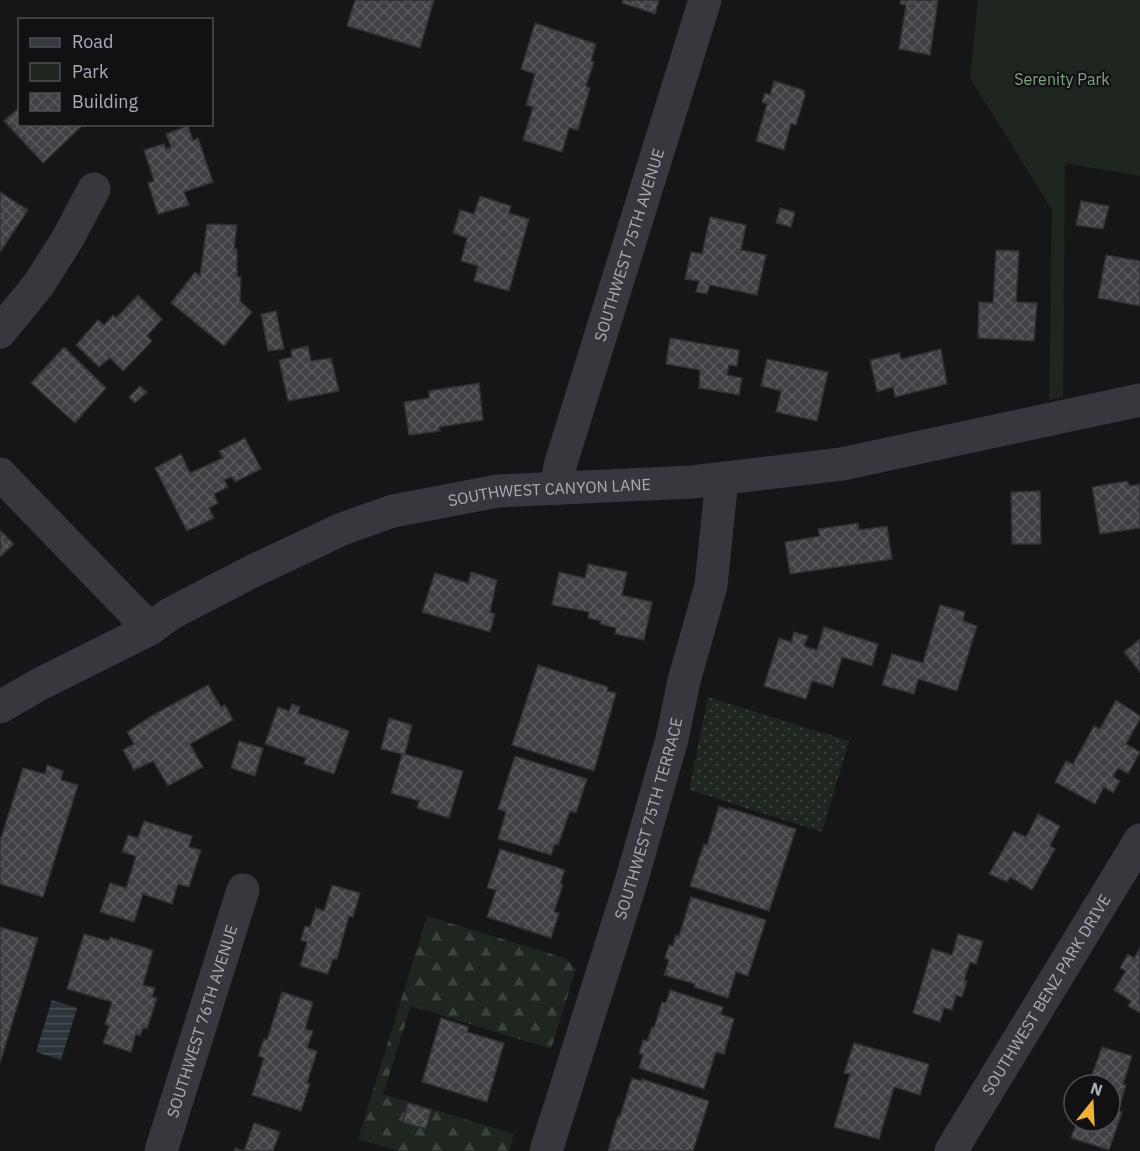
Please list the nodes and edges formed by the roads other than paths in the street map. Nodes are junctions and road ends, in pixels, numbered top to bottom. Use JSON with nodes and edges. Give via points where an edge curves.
{"nodes":[{"id":1,"x":705,"y":0,"type":"edge"},
{"id":2,"x":94,"y":189,"type":"dead end"},
{"id":3,"x":0,"y":332,"type":"edge"},
{"id":4,"x":1140,"y":400,"type":"edge"},
{"id":5,"x":0,"y":474,"type":"edge"},
{"id":6,"x":722,"y":479,"type":"junction"},
{"id":7,"x":555,"y":489,"type":"junction"},
{"id":8,"x":150,"y":629,"type":"junction"},
{"id":9,"x":0,"y":707,"type":"edge"},
{"id":10,"x":1140,"y":840,"type":"edge"},
{"id":11,"x":243,"y":890,"type":"dead end"},
{"id":12,"x":161,"y":1151,"type":"edge"},
{"id":13,"x":546,"y":1151,"type":"edge"},
{"id":14,"x":951,"y":1151,"type":"edge"}],
"edges":[{"from":1,"to":7,"type":"street","name":"SOUTHWEST 75TH AVENUE"},
{"from":2,"to":3,"type":"street","via":[[39,284]]},
{"from":4,"to":6,"type":"street","name":"SOUTHWEST CANYON LANE","via":[[842,464]]},
{"from":5,"to":8,"type":"street"},
{"from":6,"to":7,"type":"street","name":"SOUTHWEST CANYON LANE"},
{"from":6,"to":13,"type":"street","name":"SOUTHWEST 75TH TERRACE","via":[[711,585],[672,739]]},
{"from":7,"to":8,"type":"street","name":"SOUTHWEST CANYON LANE","via":[[498,491],[370,518],[253,571],[170,614]]},
{"from":8,"to":9,"type":"street","name":"SOUTHWEST CANYON LANE"},
{"from":10,"to":14,"type":"street","name":"SOUTHWEST BENZ PARK DRIVE"},
{"from":11,"to":12,"type":"street","name":"SOUTHWEST 76TH AVENUE"}]}
